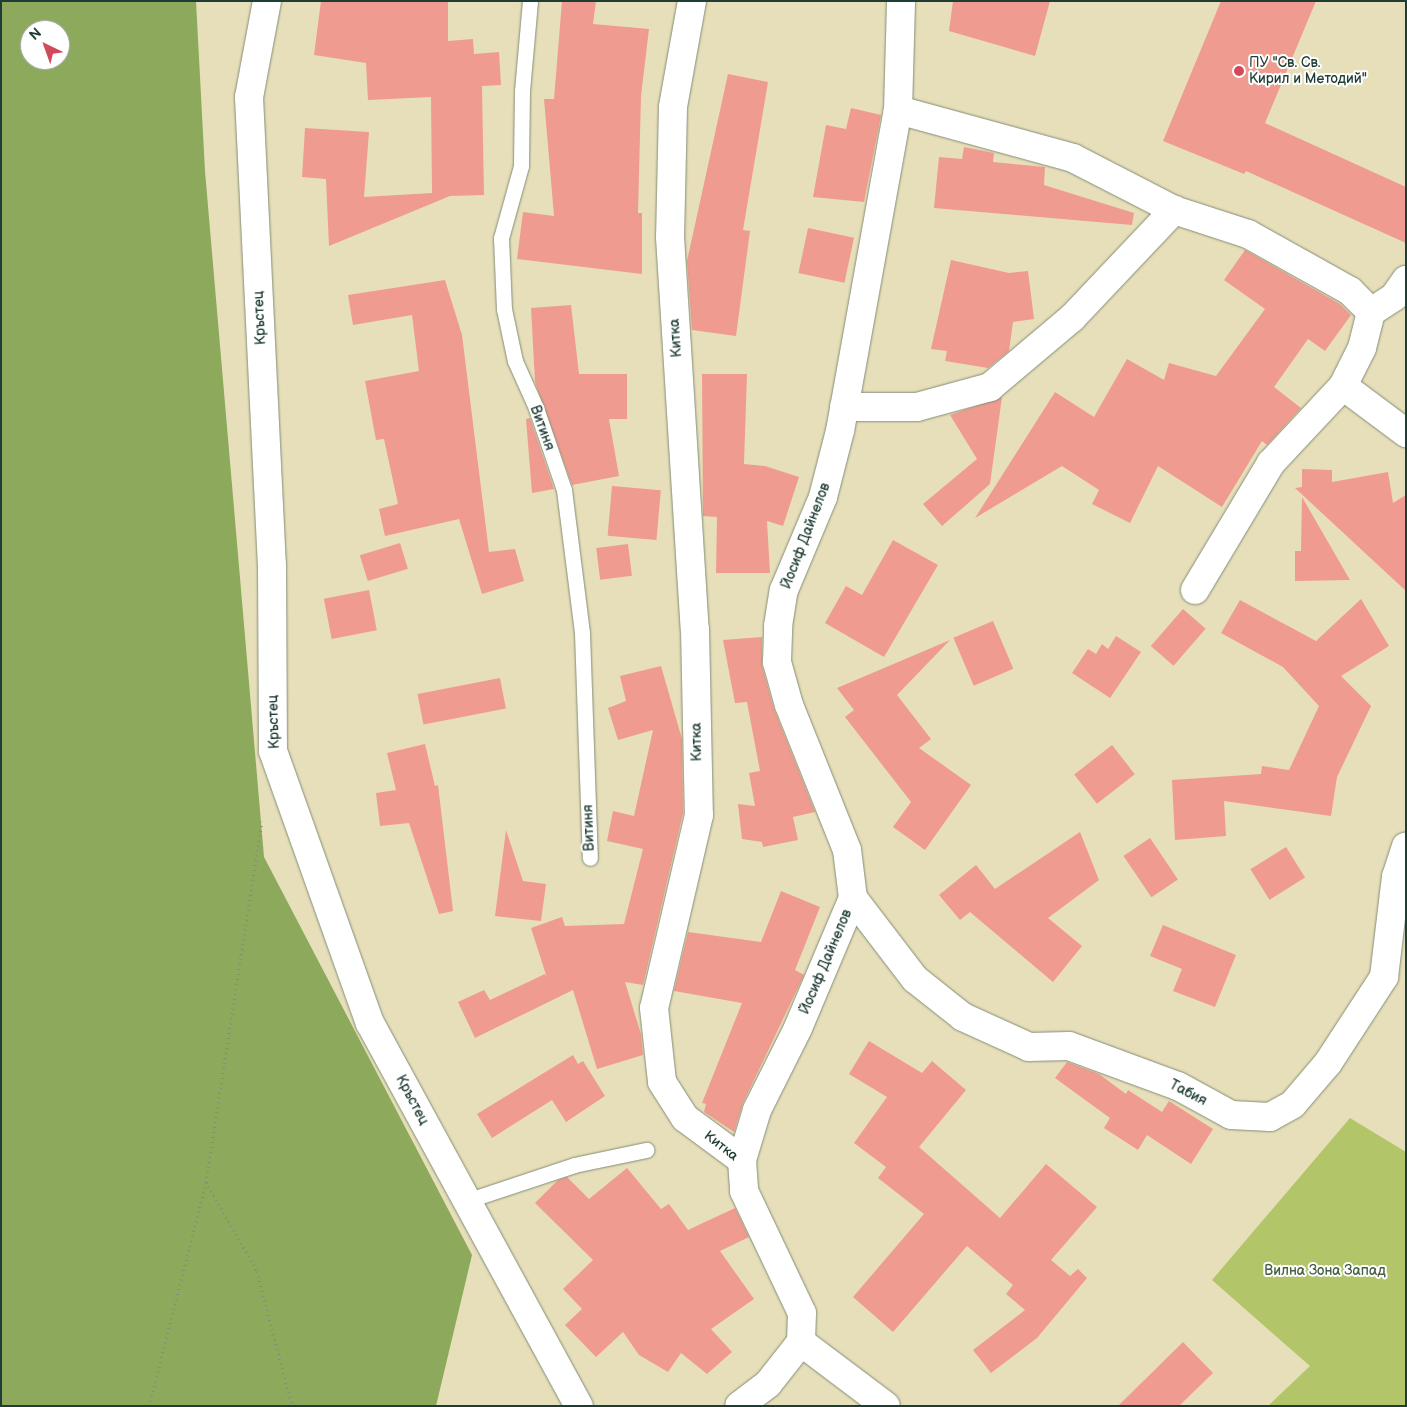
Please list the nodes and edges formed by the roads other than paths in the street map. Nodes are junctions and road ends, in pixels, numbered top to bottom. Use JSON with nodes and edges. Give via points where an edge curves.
{"nodes":[{"id":1,"x":267,"y":1,"type":"edge"},
{"id":2,"x":530,"y":1,"type":"edge"},
{"id":3,"x":692,"y":1,"type":"edge"},
{"id":4,"x":901,"y":1,"type":"edge"},
{"id":5,"x":898,"y":110,"type":"junction"},
{"id":6,"x":1174,"y":210,"type":"junction"},
{"id":7,"x":1406,"y":280,"type":"edge"},
{"id":8,"x":1370,"y":312,"type":"junction"},
{"id":9,"x":1343,"y":386,"type":"junction"},
{"id":10,"x":844,"y":407,"type":"junction"},
{"id":11,"x":1406,"y":433,"type":"edge"},
{"id":12,"x":1195,"y":590,"type":"dead end"},
{"id":13,"x":1406,"y":847,"type":"edge"},
{"id":14,"x":590,"y":858,"type":"dead end"},
{"id":15,"x":853,"y":898,"type":"junction"},
{"id":16,"x":646,"y":1150,"type":"dead end"},
{"id":17,"x":742,"y":1160,"type":"junction"},
{"id":18,"x":466,"y":1201,"type":"junction"},
{"id":19,"x":801,"y":1342,"type":"junction"},
{"id":20,"x":579,"y":1406,"type":"edge"},
{"id":21,"x":740,"y":1406,"type":"edge"},
{"id":22,"x":886,"y":1406,"type":"edge"}],
"edges":[{"from":1,"to":18,"type":"street","name":"Кръстец","via":[[249,97],[272,565],[273,751],[370,1023]]},
{"from":2,"to":14,"type":"lane","name":"Витиня","via":[[522,91],[521,166],[502,238],[504,309],[515,361],[536,408],[564,490],[582,633]]},
{"from":3,"to":17,"type":"street","name":"Китка","via":[[673,107],[670,237],[695,629],[699,815],[654,1008],[662,1082],[685,1118]]},
{"from":4,"to":5,"type":"street","name":"Йосиф Дайнелов"},
{"from":5,"to":6,"type":"street","via":[[1073,158]]},
{"from":5,"to":10,"type":"street","name":"Йосиф Дайнелов"},
{"from":6,"to":8,"type":"street","via":[[1248,234],[1350,291]]},
{"from":6,"to":10,"type":"street","via":[[1078,312],[990,387],[917,406]]},
{"from":7,"to":8,"type":"street","via":[[1394,297]]},
{"from":8,"to":9,"type":"street","via":[[1362,348]]},
{"from":9,"to":11,"type":"street"},
{"from":9,"to":12,"type":"street","via":[[1271,463]]},
{"from":10,"to":15,"type":"street","name":"Йосиф Дайнелов","via":[[823,497],[784,590],[777,662],[789,705],[847,850]]},
{"from":13,"to":15,"type":"street","name":"Табия","via":[[1396,877],[1384,978],[1328,1063],[1293,1104],[1270,1117],[1231,1115],[1169,1082],[1069,1046],[1029,1046],[963,1017],[915,979]]},
{"from":15,"to":17,"type":"street","name":"Йосиф Дайнелов","via":[[798,1028],[757,1110]]},
{"from":16,"to":18,"type":"lane","via":[[574,1164]]},
{"from":17,"to":19,"type":"street","name":"Китка","via":[[744,1191],[802,1313]]},
{"from":18,"to":20,"type":"street","name":"Кръстец"},
{"from":19,"to":21,"type":"street","via":[[768,1384]]},
{"from":19,"to":22,"type":"street"}]}
